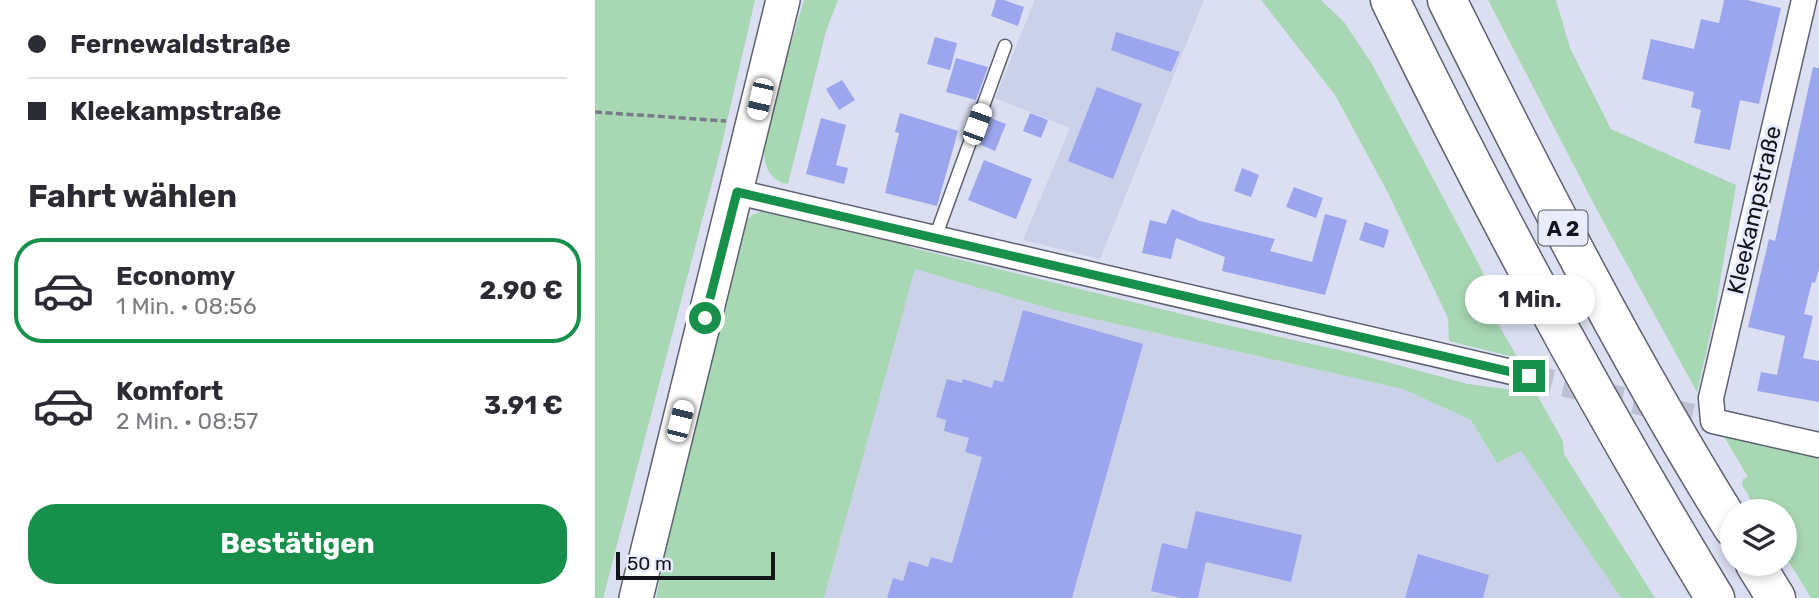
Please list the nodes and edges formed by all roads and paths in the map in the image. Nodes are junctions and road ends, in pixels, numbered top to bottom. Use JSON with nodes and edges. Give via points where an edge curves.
{"nodes":[{"id":1,"x":783,"y":0,"type":"edge"},
{"id":2,"x":1390,"y":0,"type":"edge"},
{"id":3,"x":1447,"y":0,"type":"edge"},
{"id":4,"x":1804,"y":0,"type":"edge"},
{"id":5,"x":1005,"y":46,"type":"dead end"},
{"id":6,"x":595,"y":112,"type":"edge"},
{"id":7,"x":754,"y":124,"type":"junction"},
{"id":8,"x":737,"y":192,"type":"junction"},
{"id":9,"x":935,"y":238,"type":"junction"},
{"id":10,"x":1529,"y":376,"type":"tunnel mouth"},
{"id":11,"x":1819,"y":445,"type":"edge"},
{"id":12,"x":1720,"y":506,"type":"edge"},
{"id":13,"x":1762,"y":576,"type":"edge"},
{"id":14,"x":636,"y":598,"type":"edge"},
{"id":15,"x":1715,"y":598,"type":"edge"},
{"id":16,"x":1776,"y":598,"type":"edge"}],
"edges":[{"from":1,"to":7,"type":"main road"},
{"from":2,"to":15,"type":"highway","number":"A 2","via":[[1589,385]]},
{"from":3,"to":12,"type":"highway","number":"A 2","via":[[1635,361]]},
{"from":4,"to":11,"type":"street","name":"Kleekampstraße","via":[[1711,398],[1713,421]]},
{"from":5,"to":9,"type":"lane"},
{"from":6,"to":7,"type":"path"},
{"from":7,"to":8,"type":"main road"},
{"from":8,"to":9,"type":"street"},
{"from":8,"to":14,"type":"main road"},
{"from":9,"to":10,"type":"street"},
{"from":13,"to":16,"type":"highway"}]}
